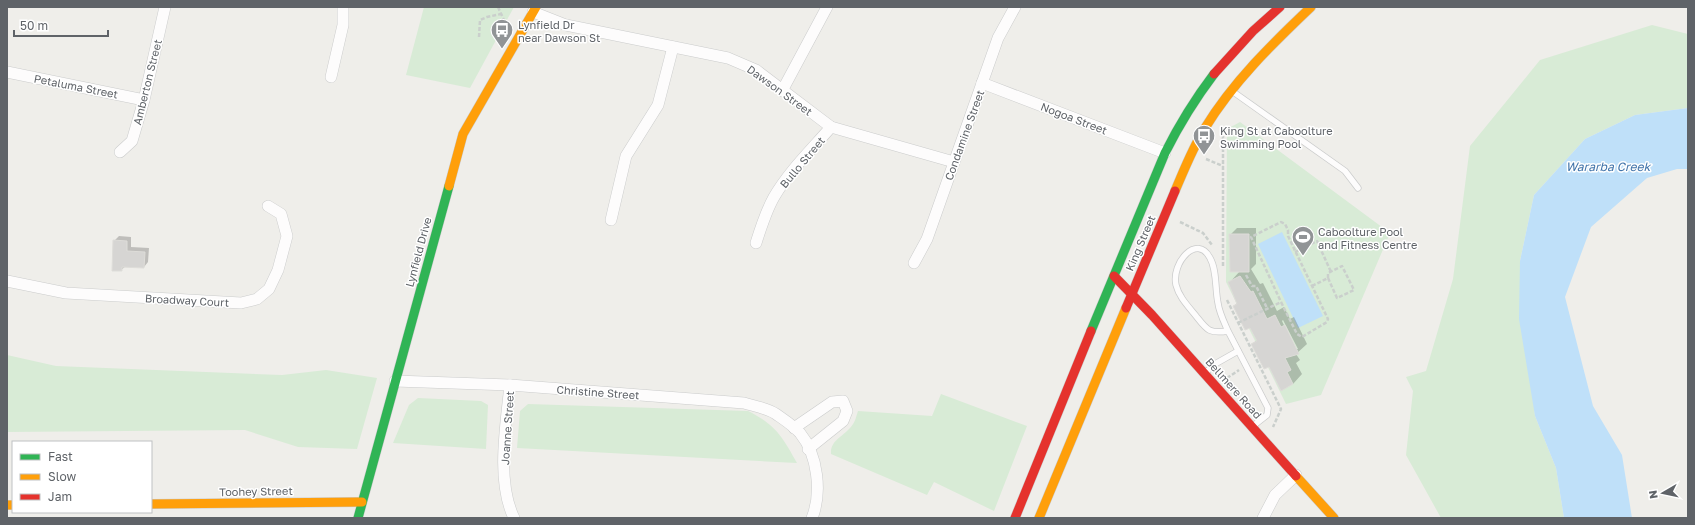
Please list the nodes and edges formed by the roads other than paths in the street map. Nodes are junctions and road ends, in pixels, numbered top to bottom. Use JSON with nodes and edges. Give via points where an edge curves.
{"nodes":[{"id":1,"x":165,"y":7,"type":"edge"},
{"id":2,"x":343,"y":7,"type":"edge"},
{"id":3,"x":827,"y":7,"type":"edge"},
{"id":4,"x":1015,"y":7,"type":"edge"},
{"id":5,"x":1280,"y":7,"type":"edge"},
{"id":6,"x":1311,"y":7,"type":"edge"},
{"id":7,"x":535,"y":10,"type":"edge"},
{"id":8,"x":673,"y":47,"type":"junction"},
{"id":9,"x":7,"y":72,"type":"edge"},
{"id":10,"x":331,"y":77,"type":"dead end"},
{"id":11,"x":982,"y":83,"type":"junction"},
{"id":12,"x":1231,"y":90,"type":"junction"},
{"id":13,"x":782,"y":91,"type":"junction"},
{"id":14,"x":144,"y":100,"type":"junction"},
{"id":15,"x":831,"y":127,"type":"junction"},
{"id":16,"x":120,"y":152,"type":"dead end"},
{"id":17,"x":1165,"y":153,"type":"junction"},
{"id":18,"x":954,"y":162,"type":"junction"},
{"id":19,"x":1358,"y":188,"type":"dead end"},
{"id":20,"x":268,"y":206,"type":"dead end"},
{"id":21,"x":611,"y":220,"type":"dead end"},
{"id":22,"x":756,"y":243,"type":"dead end"},
{"id":23,"x":914,"y":263,"type":"dead end"},
{"id":24,"x":1114,"y":276,"type":"junction"},
{"id":25,"x":7,"y":281,"type":"edge"},
{"id":26,"x":1132,"y":294,"type":"junction"},
{"id":27,"x":1228,"y":331,"type":"junction"},
{"id":28,"x":1238,"y":351,"type":"junction"},
{"id":29,"x":1205,"y":373,"type":"junction"},
{"id":30,"x":396,"y":381,"type":"junction"},
{"id":31,"x":510,"y":385,"type":"junction"},
{"id":32,"x":1253,"y":426,"type":"junction"},
{"id":33,"x":794,"y":428,"type":"junction"},
{"id":34,"x":808,"y":449,"type":"junction"},
{"id":35,"x":1296,"y":475,"type":"junction"},
{"id":36,"x":362,"y":502,"type":"junction"},
{"id":37,"x":152,"y":504,"type":"edge"},
{"id":38,"x":358,"y":518,"type":"edge"},
{"id":39,"x":514,"y":518,"type":"edge"},
{"id":40,"x":812,"y":518,"type":"edge"},
{"id":41,"x":1015,"y":518,"type":"edge"},
{"id":42,"x":1039,"y":518,"type":"edge"},
{"id":43,"x":1263,"y":518,"type":"edge"},
{"id":44,"x":1334,"y":518,"type":"edge"}],
"edges":[{"from":1,"to":14,"type":"street","name":"Amberton Street"},
{"from":2,"to":10,"type":"street","via":[[343,25]]},
{"from":3,"to":13,"type":"street"},
{"from":4,"to":11,"type":"street","name":"Condamine Street","via":[[998,38]]},
{"from":5,"to":17,"type":"main road","name":"King Street","via":[[1223,63],[1187,112]]},
{"from":6,"to":12,"type":"main road","name":"King Street","via":[[1270,45]]},
{"from":7,"to":8,"type":"street","name":"Dawson Street","via":[[566,25]]},
{"from":7,"to":30,"type":"main road","name":"Lynfield Drive","via":[[463,134]]},
{"from":8,"to":13,"type":"street","name":"Dawson Street","via":[[744,63]]},
{"from":8,"to":21,"type":"street","via":[[658,105],[626,156]]},
{"from":9,"to":14,"type":"street","name":"Petaluma Street"},
{"from":11,"to":17,"type":"street","name":"Nogoa Street"},
{"from":11,"to":18,"type":"street","name":"Condamine Street"},
{"from":12,"to":19,"type":"lane","via":[[1345,171]]},
{"from":12,"to":26,"type":"main road","name":"King Street","via":[[1204,129],[1195,147]]},
{"from":13,"to":15,"type":"street","name":"Dawson Street"},
{"from":14,"to":16,"type":"street","name":"Amberton Street","via":[[132,141]]},
{"from":15,"to":18,"type":"street","name":"Dawson Street"},
{"from":15,"to":22,"type":"street","name":"Bullo Street","via":[[780,188],[765,216]]},
{"from":17,"to":24,"type":"main road","name":"King Street"},
{"from":18,"to":23,"type":"street","name":"Condamine Street","via":[[927,239]]},
{"from":20,"to":25,"type":"street","name":"Broadway Court","via":[[281,214],[287,236],[278,270],[269,289],[257,299],[241,303],[66,293]]},
{"from":24,"to":26,"type":"main road","name":"Bellmere Road"},
{"from":24,"to":41,"type":"main road","name":"King Street"},
{"from":26,"to":29,"type":"main road","name":"Bellmere Road"},
{"from":26,"to":42,"type":"main road","name":"King Street"},
{"from":27,"to":27,"type":"lane","via":[[1217,333],[1208,330],[1179,293],[1175,275],[1177,266],[1185,254],[1192,250],[1199,249],[1210,256],[1218,304]]},
{"from":27,"to":28,"type":"lane"},
{"from":28,"to":29,"type":"lane"},
{"from":28,"to":32,"type":"lane","via":[[1268,408],[1267,415]]},
{"from":29,"to":32,"type":"main road","name":"Bellmere Road"},
{"from":30,"to":31,"type":"street","name":"Christine Street"},
{"from":30,"to":36,"type":"main road","name":"Lynfield Drive"},
{"from":31,"to":33,"type":"street","name":"Christine Street","via":[[744,403],[775,413]]},
{"from":31,"to":39,"type":"street","name":"Joanne Street","via":[[502,463]]},
{"from":32,"to":35,"type":"main road","name":"Bellmere Road"},
{"from":33,"to":34,"type":"street","name":"Christine Street","via":[[800,433]]},
{"from":33,"to":34,"type":"street","via":[[832,402],[843,401],[847,411],[843,421]]},
{"from":34,"to":40,"type":"street","name":"Christine Street","via":[[813,457],[817,475],[817,506]]},
{"from":35,"to":43,"type":"street","via":[[1275,495]]},
{"from":35,"to":44,"type":"main road","name":"Bellmere Road"},
{"from":36,"to":37,"type":"main road","name":"Toohey Street"},
{"from":36,"to":38,"type":"main road","name":"Lynfield Drive"}]}
